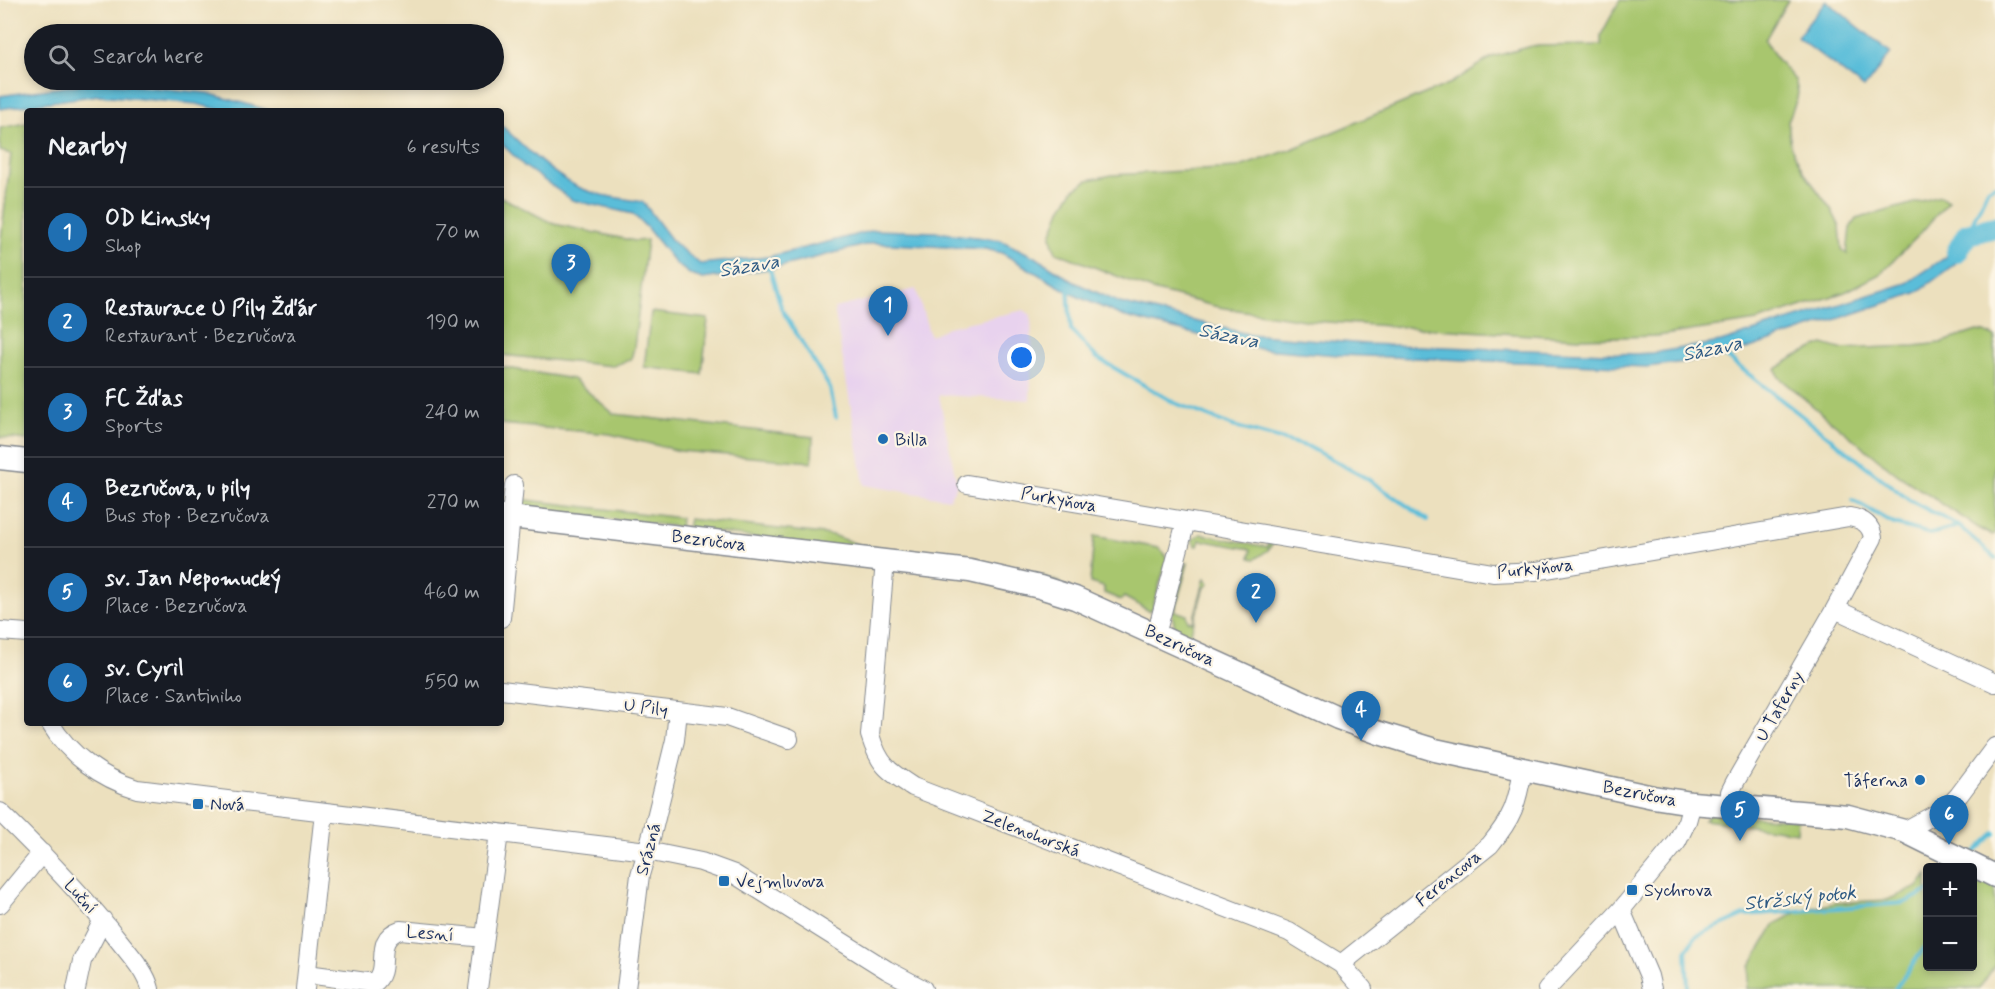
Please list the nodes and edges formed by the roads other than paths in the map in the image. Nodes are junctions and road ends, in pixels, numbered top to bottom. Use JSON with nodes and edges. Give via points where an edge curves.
{"nodes":[{"id":1,"x":0,"y":458,"type":"edge"},
{"id":2,"x":24,"y":461,"type":"edge"},
{"id":3,"x":967,"y":484,"type":"dead end"},
{"id":4,"x":514,"y":485,"type":"dead end"},
{"id":5,"x":506,"y":517,"type":"edge"},
{"id":6,"x":1849,"y":517,"type":"joint"},
{"id":7,"x":1186,"y":521,"type":"junction"},
{"id":8,"x":504,"y":557,"type":"edge"},
{"id":9,"x":885,"y":561,"type":"junction"},
{"id":10,"x":1835,"y":609,"type":"junction"},
{"id":11,"x":0,"y":631,"type":"edge"},
{"id":12,"x":24,"y":633,"type":"edge"},
{"id":13,"x":1156,"y":634,"type":"junction"},
{"id":14,"x":1995,"y":683,"type":"edge"},
{"id":15,"x":504,"y":690,"type":"edge"},
{"id":16,"x":678,"y":711,"type":"junction"},
{"id":17,"x":52,"y":726,"type":"edge"},
{"id":18,"x":789,"y":739,"type":"dead end"},
{"id":19,"x":1995,"y":747,"type":"edge"},
{"id":20,"x":1523,"y":769,"type":"junction"},
{"id":21,"x":1692,"y":803,"type":"junction"},
{"id":22,"x":1730,"y":805,"type":"junction"},
{"id":23,"x":0,"y":812,"type":"edge"},
{"id":24,"x":324,"y":812,"type":"junction"},
{"id":25,"x":1904,"y":831,"type":"junction"},
{"id":26,"x":499,"y":833,"type":"junction"},
{"id":27,"x":647,"y":851,"type":"junction"},
{"id":28,"x":42,"y":853,"type":"junction"},
{"id":29,"x":1993,"y":874,"type":"edge"},
{"id":30,"x":0,"y":904,"type":"edge"},
{"id":31,"x":1621,"y":910,"type":"junction"},
{"id":32,"x":103,"y":920,"type":"junction"},
{"id":33,"x":485,"y":938,"type":"junction"},
{"id":34,"x":1341,"y":964,"type":"junction"},
{"id":35,"x":306,"y":981,"type":"edge"},
{"id":36,"x":920,"y":988,"type":"edge"},
{"id":37,"x":76,"y":989,"type":"edge"},
{"id":38,"x":150,"y":989,"type":"edge"},
{"id":39,"x":478,"y":989,"type":"edge"},
{"id":40,"x":626,"y":989,"type":"edge"},
{"id":41,"x":1363,"y":989,"type":"edge"},
{"id":42,"x":1547,"y":989,"type":"edge"},
{"id":43,"x":1652,"y":989,"type":"edge"}],
"edges":[{"from":1,"to":2,"type":"main road"},
{"from":3,"to":7,"type":"street","name":"Purkyňova"},
{"from":4,"to":5,"type":"street"},
{"from":5,"to":8,"type":"street"},
{"from":5,"to":9,"type":"main road","name":"Bezručova"},
{"from":6,"to":7,"type":"street","name":"Purkyňova","via":[[1536,571],[1493,573]]},
{"from":6,"to":10,"type":"street","name":"U Taferny","via":[[1869,526],[1873,538]]},
{"from":7,"to":13,"type":"street"},
{"from":9,"to":13,"type":"main road","name":"Bezručova","via":[[970,571],[1040,587]]},
{"from":9,"to":34,"type":"street","name":"Zelenohorská","via":[[870,735],[875,752],[888,771],[913,787],[1289,932]]},
{"from":10,"to":14,"type":"street"},
{"from":10,"to":22,"type":"street","name":"U Taferny","via":[[1735,782]]},
{"from":11,"to":12,"type":"street"},
{"from":13,"to":20,"type":"main road","name":"Bezručova","via":[[1338,718],[1435,750]]},
{"from":15,"to":16,"type":"street","name":"U Pily"},
{"from":16,"to":18,"type":"street","name":"U Pily","via":[[727,717]]},
{"from":16,"to":27,"type":"street","name":"Srázná","via":[[675,741]]},
{"from":17,"to":24,"type":"street","via":[[95,770],[137,789]]},
{"from":19,"to":25,"type":"street","via":[[1947,808]]},
{"from":20,"to":21,"type":"main road","name":"Bezručova"},
{"from":20,"to":34,"type":"street","name":"Ferencova","via":[[1517,804],[1490,845]]},
{"from":21,"to":22,"type":"main road","name":"Bezručova"},
{"from":21,"to":31,"type":"street","via":[[1677,842]]},
{"from":22,"to":25,"type":"main road","name":"Bezručova","via":[[1848,816]]},
{"from":23,"to":28,"type":"street","name":"Luční"},
{"from":24,"to":26,"type":"street"},
{"from":24,"to":35,"type":"street","name":"Lesní"},
{"from":25,"to":29,"type":"main road","name":"Bezručova"},
{"from":26,"to":27,"type":"street"},
{"from":26,"to":33,"type":"street"},
{"from":27,"to":36,"type":"street","via":[[701,862],[734,874]]},
{"from":27,"to":40,"type":"street","name":"Srázná","via":[[640,874]]},
{"from":28,"to":30,"type":"street"},
{"from":28,"to":32,"type":"street","name":"Luční"},
{"from":31,"to":42,"type":"street"},
{"from":31,"to":43,"type":"street"},
{"from":32,"to":37,"type":"street","via":[[82,961]]},
{"from":32,"to":38,"type":"street","name":"Luční","via":[[133,958]]},
{"from":33,"to":35,"type":"street","name":"Lesní","via":[[400,930],[386,938],[380,976],[375,983]]},
{"from":33,"to":39,"type":"street"},
{"from":34,"to":41,"type":"street","name":"Zelenohorská"}]}
